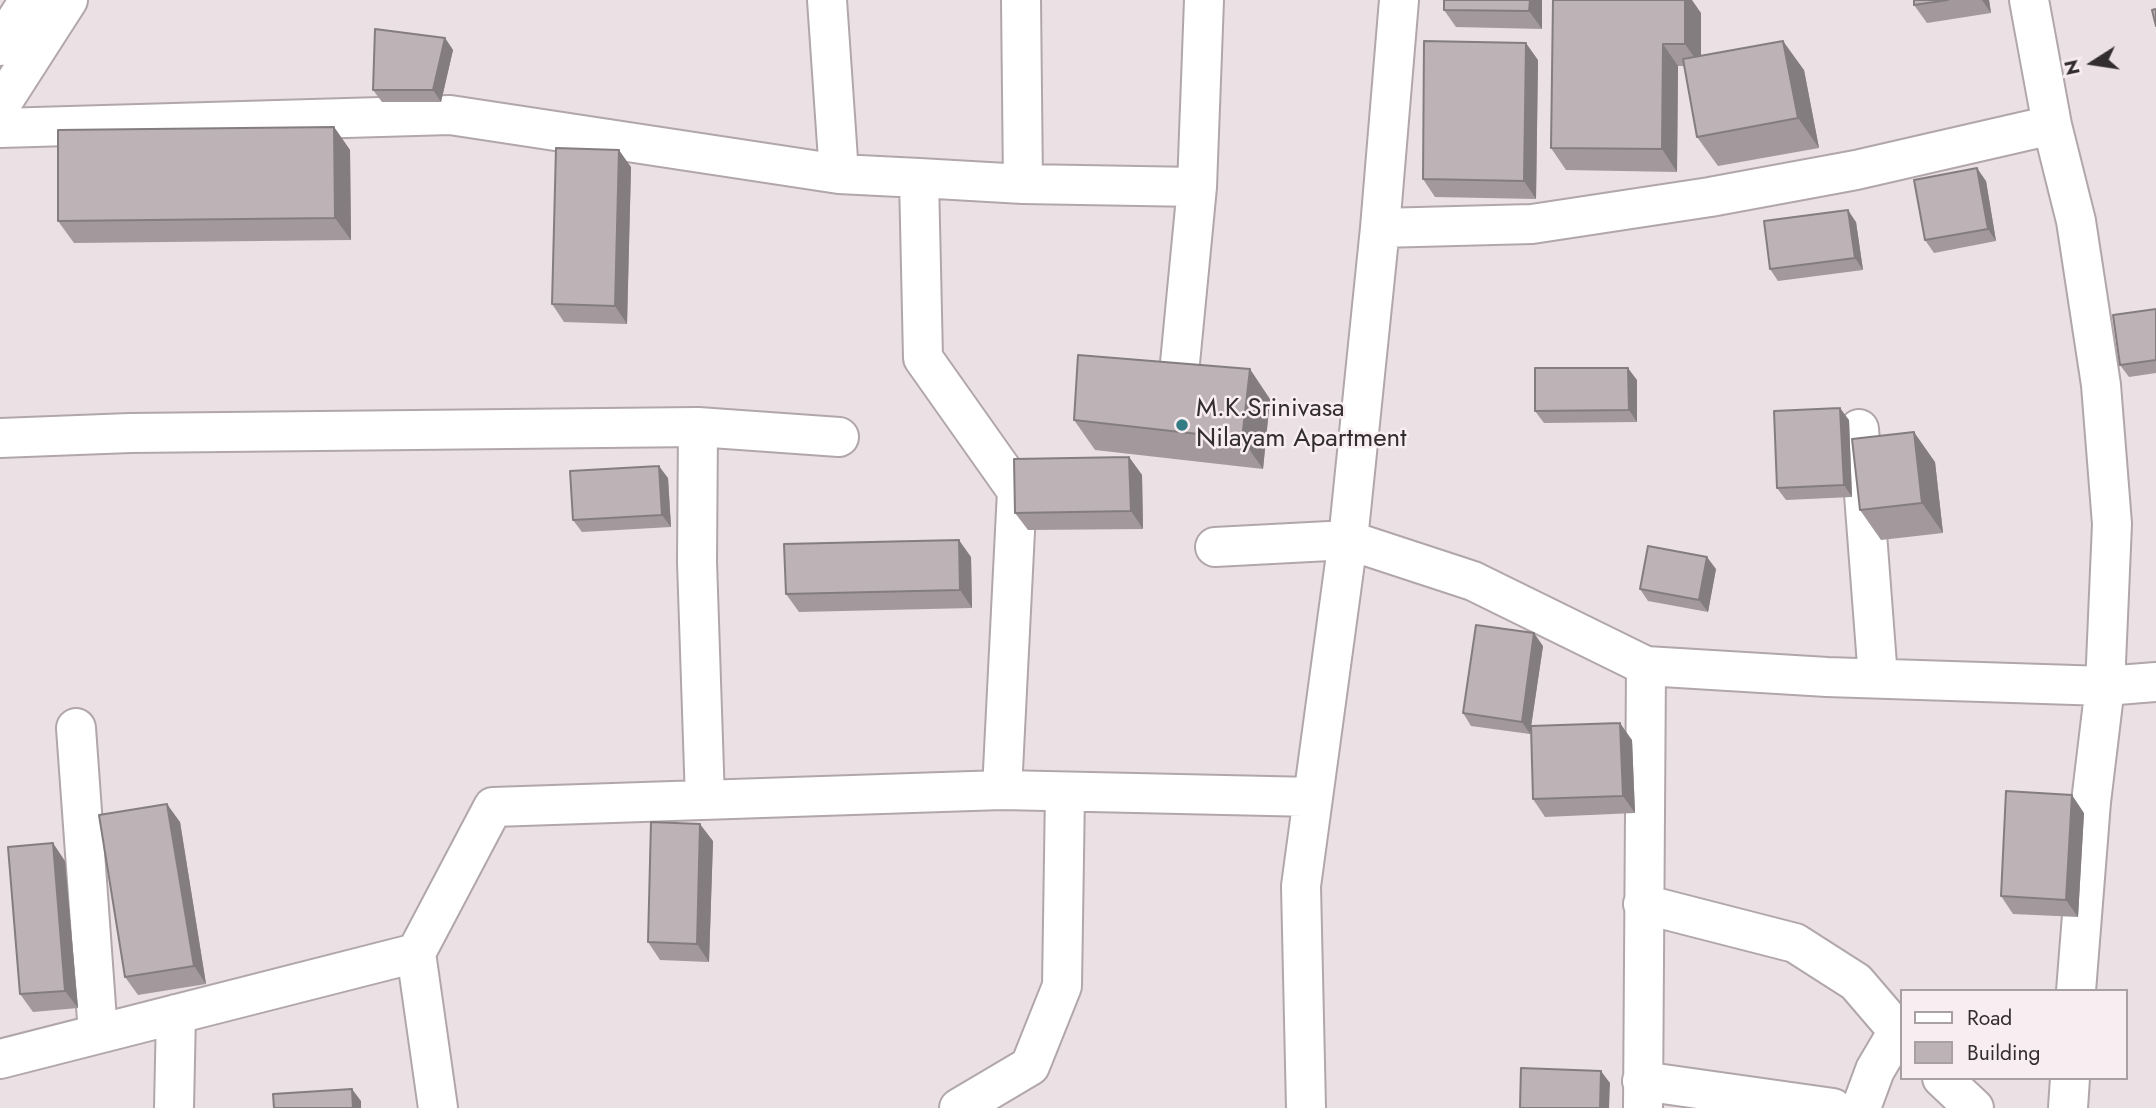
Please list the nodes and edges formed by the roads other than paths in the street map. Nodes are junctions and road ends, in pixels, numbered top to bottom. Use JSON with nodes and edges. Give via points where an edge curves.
{"nodes":[{"id":1,"x":29,"y":0,"type":"edge"},
{"id":2,"x":68,"y":0,"type":"edge"},
{"id":3,"x":827,"y":0,"type":"edge"},
{"id":4,"x":1021,"y":0,"type":"edge"},
{"id":5,"x":1205,"y":0,"type":"edge"},
{"id":6,"x":1399,"y":0,"type":"edge"},
{"id":7,"x":2029,"y":0,"type":"edge"},
{"id":8,"x":0,"y":46,"type":"edge"},
{"id":9,"x":0,"y":106,"type":"edge"},
{"id":10,"x":2052,"y":125,"type":"junction"},
{"id":11,"x":0,"y":128,"type":"edge"},
{"id":12,"x":839,"y":174,"type":"junction"},
{"id":13,"x":919,"y":178,"type":"junction"},
{"id":14,"x":1024,"y":184,"type":"junction"},
{"id":15,"x":1197,"y":187,"type":"junction"},
{"id":16,"x":1380,"y":228,"type":"junction"},
{"id":17,"x":1180,"y":363,"type":"edge"},
{"id":18,"x":698,"y":426,"type":"junction"},
{"id":19,"x":1859,"y":429,"type":"dead end"},
{"id":20,"x":839,"y":437,"type":"dead end"},
{"id":21,"x":0,"y":438,"type":"edge"},
{"id":22,"x":1348,"y":540,"type":"junction"},
{"id":23,"x":1214,"y":547,"type":"dead end"},
{"id":24,"x":1646,"y":666,"type":"junction"},
{"id":25,"x":1878,"y":678,"type":"junction"},
{"id":26,"x":2156,"y":682,"type":"edge"},
{"id":27,"x":2105,"y":687,"type":"junction"},
{"id":28,"x":76,"y":728,"type":"dead end"},
{"id":29,"x":1002,"y":790,"type":"junction"},
{"id":30,"x":1065,"y":792,"type":"junction"},
{"id":31,"x":1313,"y":797,"type":"junction"},
{"id":32,"x":705,"y":800,"type":"junction"},
{"id":33,"x":1643,"y":904,"type":"junction"},
{"id":34,"x":416,"y":953,"type":"junction"},
{"id":35,"x":2076,"y":989,"type":"edge"},
{"id":36,"x":176,"y":1014,"type":"junction"},
{"id":37,"x":99,"y":1034,"type":"junction"},
{"id":38,"x":1900,"y":1034,"type":"edge"},
{"id":39,"x":0,"y":1059,"type":"edge"},
{"id":40,"x":1944,"y":1080,"type":"edge"},
{"id":41,"x":2070,"y":1080,"type":"edge"},
{"id":42,"x":1642,"y":1095,"type":"edge"},
{"id":43,"x":174,"y":1108,"type":"edge"},
{"id":44,"x":438,"y":1108,"type":"edge"},
{"id":45,"x":959,"y":1108,"type":"edge"},
{"id":46,"x":1306,"y":1108,"type":"edge"},
{"id":47,"x":1833,"y":1108,"type":"edge"},
{"id":48,"x":1861,"y":1108,"type":"edge"},
{"id":49,"x":1974,"y":1108,"type":"edge"},
{"id":50,"x":2068,"y":1108,"type":"edge"}],
"edges":[{"from":1,"to":8,"type":"street"},
{"from":2,"to":9,"type":"street"},
{"from":3,"to":12,"type":"street"},
{"from":4,"to":14,"type":"street"},
{"from":5,"to":15,"type":"street"},
{"from":6,"to":16,"type":"street"},
{"from":7,"to":10,"type":"street"},
{"from":10,"to":16,"type":"street","via":[[1856,170],[1710,197],[1546,222]]},
{"from":10,"to":27,"type":"street","via":[[2076,220],[2101,385],[2112,524]]},
{"from":11,"to":12,"type":"street","via":[[450,115]]},
{"from":12,"to":13,"type":"street"},
{"from":13,"to":14,"type":"street"},
{"from":13,"to":29,"type":"street","via":[[923,358],[1017,491]]},
{"from":14,"to":15,"type":"street"},
{"from":15,"to":17,"type":"street"},
{"from":16,"to":22,"type":"street"},
{"from":18,"to":20,"type":"street"},
{"from":18,"to":21,"type":"street"},
{"from":18,"to":32,"type":"street","via":[[696,562]]},
{"from":19,"to":25,"type":"street"},
{"from":22,"to":23,"type":"street"},
{"from":22,"to":24,"type":"street","via":[[1473,581]]},
{"from":22,"to":31,"type":"street"},
{"from":24,"to":25,"type":"street"},
{"from":24,"to":33,"type":"street"},
{"from":25,"to":27,"type":"street"},
{"from":26,"to":27,"type":"street"},
{"from":27,"to":35,"type":"street"},
{"from":28,"to":37,"type":"street"},
{"from":29,"to":30,"type":"street"},
{"from":29,"to":32,"type":"street"},
{"from":30,"to":31,"type":"street"},
{"from":30,"to":45,"type":"street","via":[[1062,986],[1030,1066]]},
{"from":31,"to":46,"type":"street","via":[[1301,886]]},
{"from":32,"to":34,"type":"street","via":[[494,807]]},
{"from":33,"to":38,"type":"street","via":[[1795,943],[1856,982]]},
{"from":33,"to":42,"type":"street"},
{"from":34,"to":36,"type":"street"},
{"from":34,"to":44,"type":"street"},
{"from":36,"to":37,"type":"street"},
{"from":36,"to":43,"type":"street"},
{"from":37,"to":39,"type":"street"},
{"from":38,"to":48,"type":"street","via":[[1875,1070]]},
{"from":40,"to":49,"type":"street"},
{"from":41,"to":50,"type":"street"},
{"from":42,"to":47,"type":"street"}]}
